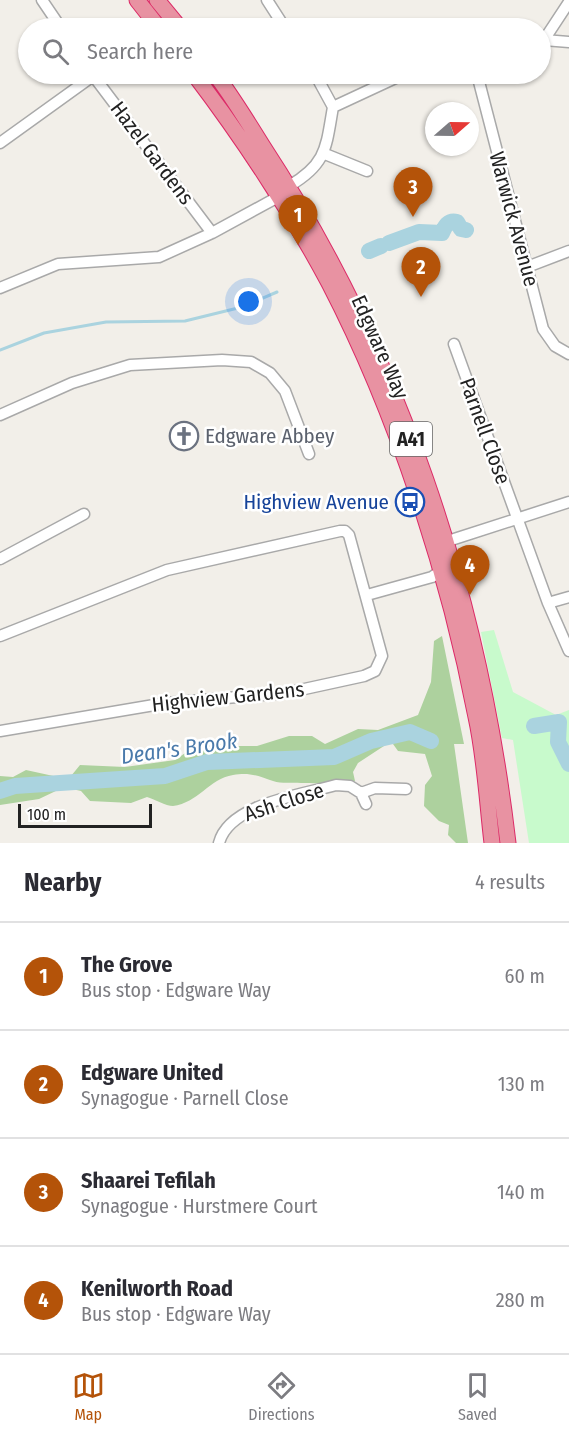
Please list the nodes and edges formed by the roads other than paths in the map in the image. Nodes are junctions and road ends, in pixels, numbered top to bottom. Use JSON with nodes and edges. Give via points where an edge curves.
{"nodes":[{"id":1,"x":42,"y":0,"type":"edge"},
{"id":2,"x":137,"y":0,"type":"edge"},
{"id":3,"x":157,"y":0,"type":"edge"},
{"id":4,"x":267,"y":0,"type":"edge"},
{"id":5,"x":569,"y":2,"type":"edge"},
{"id":6,"x":55,"y":18,"type":"edge"},
{"id":7,"x":151,"y":18,"type":"edge"},
{"id":8,"x":172,"y":18,"type":"edge"},
{"id":9,"x":279,"y":18,"type":"edge"},
{"id":10,"x":551,"y":28,"type":"edge"},
{"id":11,"x":551,"y":41,"type":"edge"},
{"id":12,"x":569,"y":42,"type":"edge"},
{"id":13,"x":80,"y":84,"type":"edge"},
{"id":14,"x":99,"y":84,"type":"edge"},
{"id":15,"x":202,"y":84,"type":"edge"},
{"id":16,"x":221,"y":84,"type":"edge"},
{"id":17,"x":321,"y":84,"type":"edge"},
{"id":18,"x":382,"y":84,"type":"edge"},
{"id":19,"x":480,"y":84,"type":"edge"},
{"id":20,"x":333,"y":107,"type":"junction"},
{"id":21,"x":0,"y":143,"type":"edge"},
{"id":22,"x":325,"y":154,"type":"junction"},
{"id":23,"x":368,"y":171,"type":"dead end"},
{"id":24,"x":284,"y":191,"type":"junction"},
{"id":25,"x":212,"y":233,"type":"junction"},
{"id":26,"x":569,"y":251,"type":"edge"},
{"id":27,"x":527,"y":267,"type":"junction"},
{"id":28,"x":0,"y":288,"type":"edge"},
{"id":29,"x":454,"y":344,"type":"dead end"},
{"id":30,"x":569,"y":354,"type":"edge"},
{"id":31,"x":0,"y":415,"type":"edge"},
{"id":32,"x":309,"y":454,"type":"dead end"},
{"id":33,"x":569,"y":501,"type":"edge"},
{"id":34,"x":84,"y":514,"type":"dead end"},
{"id":35,"x":517,"y":519,"type":"junction"},
{"id":36,"x":448,"y":542,"type":"junction"},
{"id":37,"x":0,"y":559,"type":"edge"},
{"id":38,"x":441,"y":571,"type":"junction"},
{"id":39,"x":367,"y":595,"type":"junction"},
{"id":40,"x":569,"y":597,"type":"edge"},
{"id":41,"x":548,"y":603,"type":"junction"},
{"id":42,"x":0,"y":636,"type":"edge"},
{"id":43,"x":569,"y":651,"type":"edge"},
{"id":44,"x":0,"y":731,"type":"edge"},
{"id":45,"x":406,"y":789,"type":"dead end"},
{"id":46,"x":361,"y":793,"type":"junction"},
{"id":47,"x":366,"y":804,"type":"dead end"},
{"id":48,"x":219,"y":843,"type":"edge"},
{"id":49,"x":492,"y":843,"type":"edge"},
{"id":50,"x":508,"y":843,"type":"edge"}],
"edges":[{"from":1,"to":6,"type":"street"},
{"from":2,"to":7,"type":"highway"},
{"from":3,"to":8,"type":"highway"},
{"from":4,"to":9,"type":"street"},
{"from":5,"to":10,"type":"street"},
{"from":11,"to":12,"type":"street"},
{"from":13,"to":21,"type":"street"},
{"from":14,"to":25,"type":"street","name":"Hazel Gardens"},
{"from":15,"to":24,"type":"highway","name":"Edgware Way","number":"A41"},
{"from":16,"to":24,"type":"highway","name":"Edgware Way","number":"A41"},
{"from":17,"to":20,"type":"street"},
{"from":18,"to":20,"type":"street"},
{"from":19,"to":27,"type":"street","name":"Warwick Avenue"},
{"from":20,"to":22,"type":"street"},
{"from":22,"to":23,"type":"street"},
{"from":22,"to":24,"type":"street"},
{"from":24,"to":25,"type":"street"},
{"from":24,"to":36,"type":"highway","name":"Edgware Way","number":"A41","via":[[339,273],[380,360]]},
{"from":24,"to":38,"type":"highway","name":"Edgware Way","number":"A41","via":[[367,363]]},
{"from":25,"to":28,"type":"street","via":[[159,257],[58,264]]},
{"from":26,"to":27,"type":"street"},
{"from":27,"to":30,"type":"street","name":"Warwick Avenue","via":[[543,329],[555,346]]},
{"from":29,"to":35,"type":"street","name":"Parnell Close"},
{"from":31,"to":32,"type":"street","via":[[72,383],[130,365],[251,362],[270,373],[285,390]]},
{"from":33,"to":35,"type":"street"},
{"from":34,"to":37,"type":"street"},
{"from":35,"to":36,"type":"street"},
{"from":35,"to":41,"type":"street","name":"Parnell Close"},
{"from":36,"to":50,"type":"highway","name":"Edgware Way","number":"A41","via":[[472,637]]},
{"from":38,"to":39,"type":"street"},
{"from":38,"to":49,"type":"highway","name":"Edgware Way","number":"A41","via":[[477,719]]},
{"from":39,"to":42,"type":"street","via":[[349,535],[340,531],[166,570]]},
{"from":39,"to":44,"type":"street","name":"Highview Gardens","via":[[382,656],[375,671],[364,676],[286,693],[166,703]]},
{"from":40,"to":41,"type":"street"},
{"from":41,"to":43,"type":"street","name":"Parnell Close"},
{"from":45,"to":46,"type":"street","name":"Ash Close","via":[[375,788]]},
{"from":46,"to":47,"type":"street"},
{"from":46,"to":48,"type":"street","name":"Ash Close","via":[[336,784],[250,810],[225,827]]}]}
